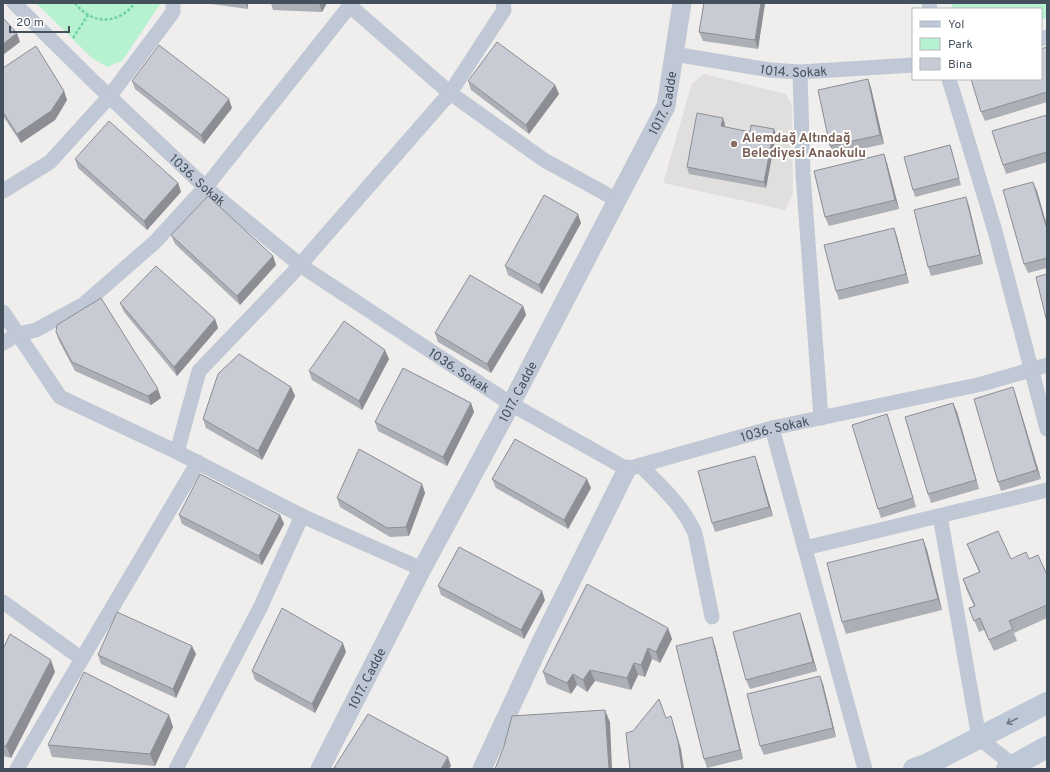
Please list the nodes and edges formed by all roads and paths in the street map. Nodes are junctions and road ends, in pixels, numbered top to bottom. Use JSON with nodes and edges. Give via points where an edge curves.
{"nodes":[{"id":1,"x":14,"y":3,"type":"edge"},
{"id":2,"x":75,"y":3,"type":"edge"},
{"id":3,"x":135,"y":3,"type":"edge"},
{"id":4,"x":173,"y":3,"type":"edge"},
{"id":5,"x":504,"y":3,"type":"edge"},
{"id":6,"x":682,"y":3,"type":"edge"},
{"id":7,"x":351,"y":5,"type":"edge"},
{"id":8,"x":88,"y":15,"type":"junction"},
{"id":9,"x":63,"y":52,"type":"junction"},
{"id":10,"x":674,"y":54,"type":"junction"},
{"id":11,"x":912,"y":64,"type":"edge"},
{"id":12,"x":800,"y":72,"type":"junction"},
{"id":13,"x":949,"y":80,"type":"edge"},
{"id":14,"x":450,"y":93,"type":"junction"},
{"id":15,"x":110,"y":97,"type":"junction"},
{"id":16,"x":205,"y":187,"type":"junction"},
{"id":17,"x":3,"y":191,"type":"edge"},
{"id":18,"x":617,"y":200,"type":"junction"},
{"id":19,"x":300,"y":265,"type":"junction"},
{"id":20,"x":3,"y":312,"type":"edge"},
{"id":21,"x":18,"y":334,"type":"junction"},
{"id":22,"x":3,"y":343,"type":"edge"},
{"id":23,"x":1047,"y":365,"type":"edge"},
{"id":24,"x":1031,"y":370,"type":"junction"},
{"id":25,"x":511,"y":404,"type":"junction"},
{"id":26,"x":821,"y":418,"type":"junction"},
{"id":27,"x":772,"y":428,"type":"junction"},
{"id":28,"x":1047,"y":428,"type":"edge"},
{"id":29,"x":178,"y":452,"type":"junction"},
{"id":30,"x":198,"y":462,"type":"junction"},
{"id":31,"x":633,"y":467,"type":"junction"},
{"id":32,"x":1047,"y":490,"type":"edge"},
{"id":33,"x":302,"y":516,"type":"junction"},
{"id":34,"x":940,"y":516,"type":"junction"},
{"id":35,"x":805,"y":548,"type":"junction"},
{"id":36,"x":422,"y":569,"type":"junction"},
{"id":37,"x":3,"y":602,"type":"edge"},
{"id":38,"x":712,"y":617,"type":"dead end"},
{"id":39,"x":82,"y":659,"type":"junction"},
{"id":40,"x":1047,"y":703,"type":"edge"},
{"id":41,"x":979,"y":738,"type":"junction"},
{"id":42,"x":1047,"y":747,"type":"edge"},
{"id":43,"x":1012,"y":768,"type":"edge"},
{"id":44,"x":17,"y":769,"type":"edge"},
{"id":45,"x":176,"y":769,"type":"edge"},
{"id":46,"x":320,"y":769,"type":"edge"},
{"id":47,"x":482,"y":769,"type":"edge"},
{"id":48,"x":865,"y":769,"type":"edge"},
{"id":49,"x":914,"y":769,"type":"edge"}],
"edges":[{"from":1,"to":9,"type":"street","name":"1036. Sokak"},
{"from":2,"to":8,"type":"path"},
{"from":3,"to":8,"type":"path","via":[[117,18],[105,20]]},
{"from":4,"to":15,"type":"street","via":[[173,12]]},
{"from":5,"to":14,"type":"street","via":[[504,10]]},
{"from":6,"to":10,"type":"street","name":"1017. Cadde"},
{"from":7,"to":14,"type":"street"},
{"from":7,"to":16,"type":"street"},
{"from":8,"to":9,"type":"path"},
{"from":9,"to":15,"type":"street","name":"1036. Sokak"},
{"from":10,"to":12,"type":"street","name":"1014. Sokak","via":[[770,70]]},
{"from":10,"to":18,"type":"street","name":"1017. Cadde","via":[[666,106]]},
{"from":11,"to":12,"type":"street","name":"1014. Sokak"},
{"from":12,"to":26,"type":"street","via":[[803,174]]},
{"from":13,"to":24,"type":"street","via":[[995,231]]},
{"from":14,"to":18,"type":"street","via":[[544,160]]},
{"from":14,"to":19,"type":"street"},
{"from":15,"to":16,"type":"street","name":"1036. Sokak"},
{"from":15,"to":17,"type":"street","via":[[50,162]]},
{"from":16,"to":19,"type":"street","name":"1036. Sokak"},
{"from":16,"to":21,"type":"street","via":[[155,242],[84,304],[36,330]]},
{"from":18,"to":25,"type":"street","name":"1017. Cadde"},
{"from":19,"to":25,"type":"street","name":"1036. Sokak"},
{"from":19,"to":29,"type":"street","via":[[199,371]]},
{"from":20,"to":21,"type":"street"},
{"from":21,"to":22,"type":"street"},
{"from":21,"to":29,"type":"street","via":[[60,397]]},
{"from":23,"to":24,"type":"street","name":"1036. Sokak"},
{"from":24,"to":26,"type":"street","name":"1036. Sokak","via":[[982,384]]},
{"from":24,"to":28,"type":"street"},
{"from":25,"to":31,"type":"street","name":"1036. Sokak"},
{"from":25,"to":36,"type":"street","name":"1017. Cadde"},
{"from":26,"to":27,"type":"street","name":"1036. Sokak"},
{"from":27,"to":31,"type":"street","name":"1036. Sokak"},
{"from":27,"to":35,"type":"street"},
{"from":29,"to":30,"type":"street"},
{"from":30,"to":33,"type":"street"},
{"from":30,"to":39,"type":"street"},
{"from":31,"to":38,"type":"street","via":[[665,489],[690,521],[695,533]]},
{"from":31,"to":47,"type":"street","via":[[541,642]]},
{"from":32,"to":34,"type":"street"},
{"from":33,"to":36,"type":"street"},
{"from":33,"to":45,"type":"street","via":[[260,608]]},
{"from":34,"to":35,"type":"street"},
{"from":34,"to":41,"type":"street"},
{"from":35,"to":48,"type":"street"},
{"from":36,"to":46,"type":"street","name":"1017. Cadde"},
{"from":37,"to":39,"type":"street"},
{"from":39,"to":44,"type":"street"},
{"from":40,"to":41,"type":"main road","one_way":true},
{"from":41,"to":43,"type":"street"},
{"from":41,"to":49,"type":"main road"},
{"from":42,"to":43,"type":"main road"}]}
